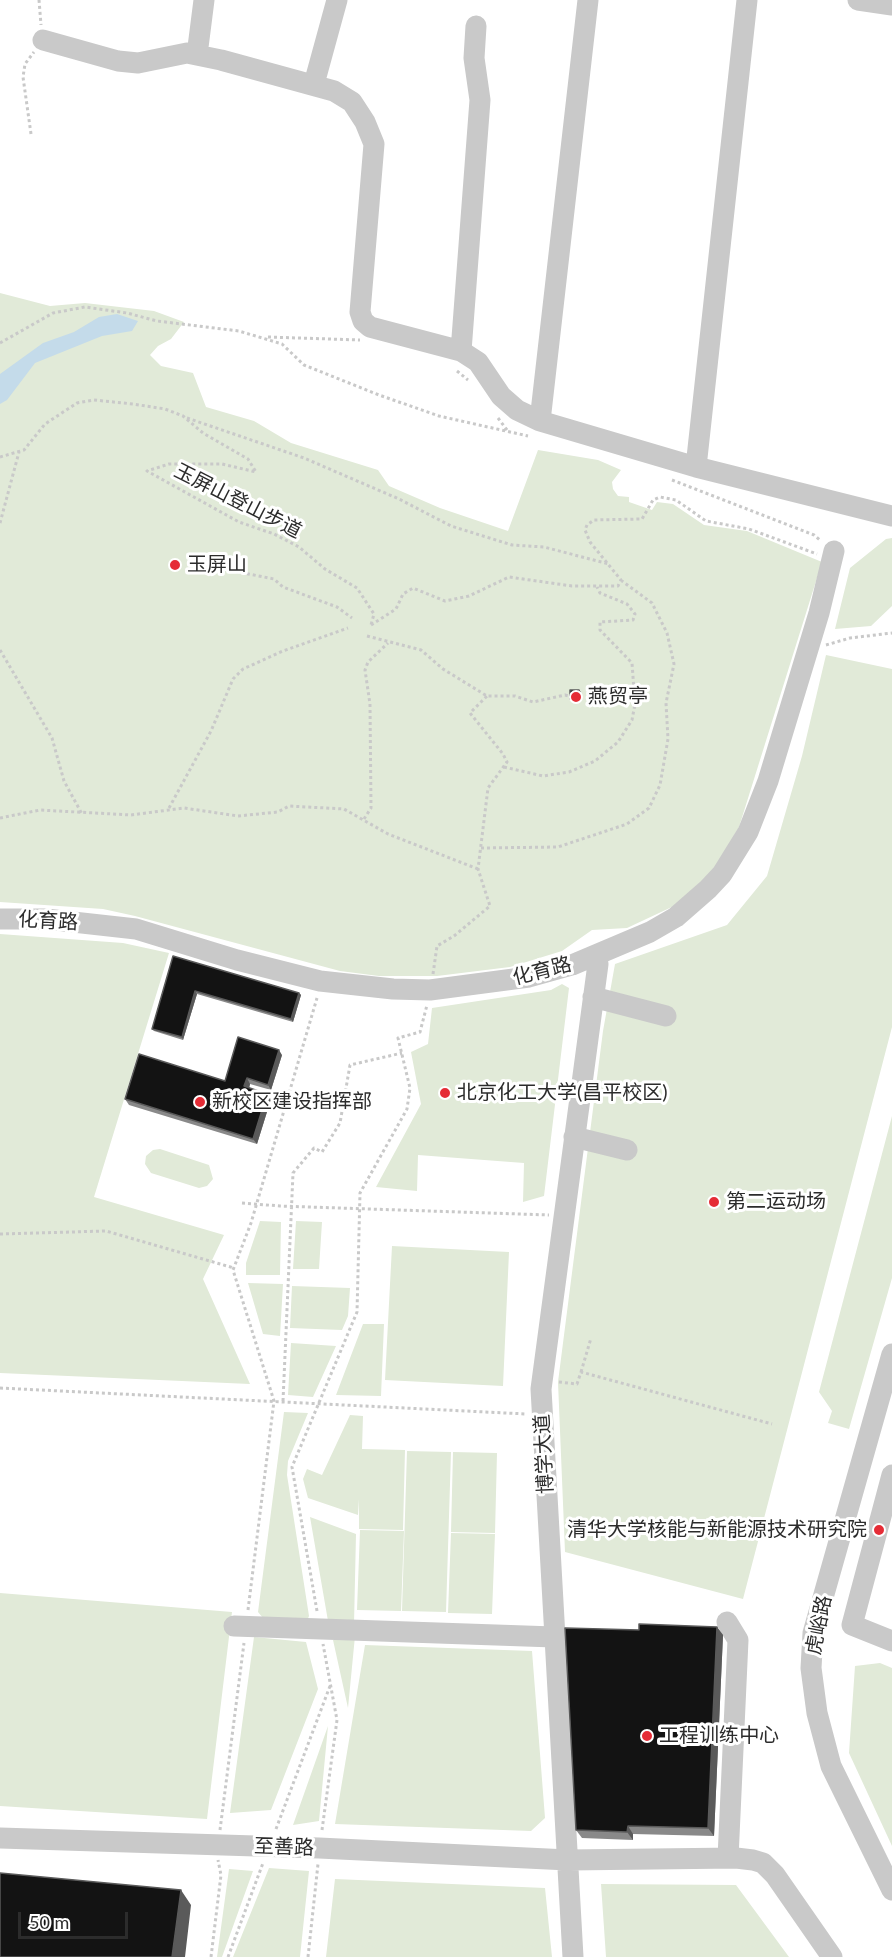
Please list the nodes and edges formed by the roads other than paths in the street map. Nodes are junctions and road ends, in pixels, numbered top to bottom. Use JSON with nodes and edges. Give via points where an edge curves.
{"nodes":[{"id":1,"x":204,"y":0,"type":"edge"},
{"id":2,"x":337,"y":0,"type":"edge"},
{"id":3,"x":588,"y":0,"type":"edge"},
{"id":4,"x":747,"y":0,"type":"edge"},
{"id":5,"x":858,"y":0,"type":"edge"},
{"id":6,"x":892,"y":5,"type":"edge"},
{"id":7,"x":476,"y":26,"type":"dead end"},
{"id":8,"x":43,"y":40,"type":"road end"},
{"id":9,"x":198,"y":56,"type":"junction"},
{"id":10,"x":314,"y":84,"type":"junction"},
{"id":11,"x":456,"y":359,"type":"junction"},
{"id":12,"x":534,"y":429,"type":"junction"},
{"id":13,"x":696,"y":467,"type":"junction"},
{"id":14,"x":892,"y":516,"type":"edge"},
{"id":15,"x":832,"y":555,"type":"road end"},
{"id":16,"x":0,"y":919,"type":"edge"},
{"id":17,"x":596,"y":955,"type":"junction"},
{"id":18,"x":593,"y":997,"type":"junction"},
{"id":19,"x":666,"y":1016,"type":"dead end"},
{"id":20,"x":574,"y":1137,"type":"junction"},
{"id":21,"x":627,"y":1150,"type":"dead end"},
{"id":22,"x":892,"y":1354,"type":"edge"},
{"id":23,"x":892,"y":1475,"type":"edge"},
{"id":24,"x":727,"y":1622,"type":"dead end"},
{"id":25,"x":240,"y":1626,"type":"road end"},
{"id":26,"x":554,"y":1637,"type":"junction"},
{"id":27,"x":892,"y":1641,"type":"edge"},
{"id":28,"x":0,"y":1838,"type":"edge"},
{"id":29,"x":728,"y":1858,"type":"junction"},
{"id":30,"x":567,"y":1860,"type":"junction"},
{"id":31,"x":892,"y":1890,"type":"edge"},
{"id":32,"x":573,"y":1957,"type":"edge"},
{"id":33,"x":832,"y":1957,"type":"edge"}],
"edges":[{"from":1,"to":9,"type":"street"},
{"from":2,"to":10,"type":"street"},
{"from":3,"to":12,"type":"street"},
{"from":4,"to":13,"type":"street"},
{"from":5,"to":6,"type":"street"},
{"from":7,"to":11,"type":"street","via":[[474,58],[480,100]]},
{"from":8,"to":9,"type":"street","via":[[118,61],[138,63],[187,53]]},
{"from":9,"to":10,"type":"street"},
{"from":10,"to":11,"type":"street","via":[[352,102],[374,144],[360,312],[363,321]]},
{"from":11,"to":12,"type":"street","via":[[478,362],[488,380]]},
{"from":12,"to":13,"type":"street"},
{"from":13,"to":14,"type":"street"},
{"from":15,"to":17,"type":"street","name":"化育路","via":[[807,650],[758,811],[748,832],[727,867],[676,917]]},
{"from":16,"to":17,"type":"street","name":"化育路","via":[[46,919],[136,929],[320,981],[393,989],[430,990],[529,977]]},
{"from":17,"to":18,"type":"street","name":"博学大道"},
{"from":18,"to":19,"type":"street"},
{"from":18,"to":20,"type":"street","name":"博学大道"},
{"from":20,"to":21,"type":"street"},
{"from":20,"to":26,"type":"street","name":"博学大道","via":[[542,1378]]},
{"from":22,"to":31,"type":"street","name":"虎峪路","via":[[813,1633],[811,1668],[817,1713],[831,1766]]},
{"from":23,"to":27,"type":"street","via":[[852,1625]]},
{"from":24,"to":29,"type":"street","via":[[738,1640]]},
{"from":25,"to":26,"type":"street"},
{"from":26,"to":30,"type":"street","name":"博学大道"},
{"from":28,"to":30,"type":"street","name":"至善路"},
{"from":29,"to":30,"type":"street","name":"至善路"},
{"from":29,"to":33,"type":"street","name":"至善路","via":[[763,1863]]},
{"from":30,"to":32,"type":"street","name":"博学大道"}]}
